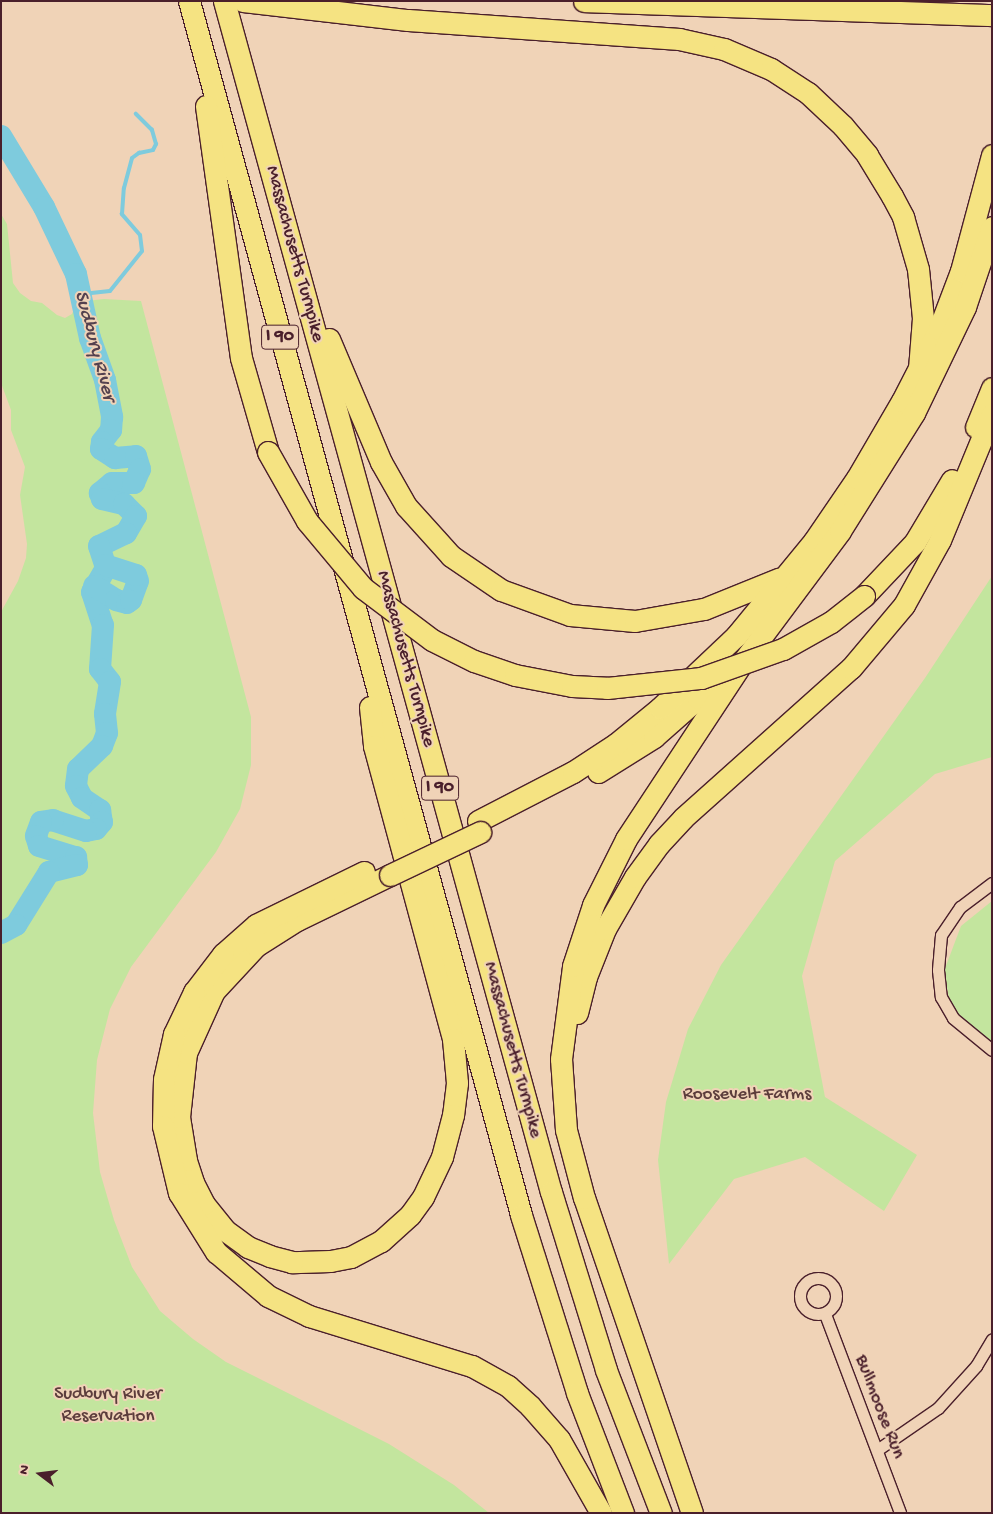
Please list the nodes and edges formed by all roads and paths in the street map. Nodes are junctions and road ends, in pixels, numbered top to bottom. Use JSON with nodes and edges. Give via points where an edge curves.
{"nodes":[{"id":1,"x":189,"y":1,"type":"edge"},
{"id":2,"x":224,"y":1,"type":"edge"},
{"id":3,"x":584,"y":1,"type":"edge"},
{"id":4,"x":253,"y":2,"type":"edge"},
{"id":5,"x":992,"y":15,"type":"edge"},
{"id":6,"x":196,"y":27,"type":"junction"},
{"id":7,"x":992,"y":155,"type":"edge"},
{"id":8,"x":992,"y":167,"type":"edge"},
{"id":9,"x":992,"y":227,"type":"edge"},
{"id":10,"x":976,"y":244,"type":"dead end"},
{"id":11,"x":299,"y":268,"type":"junction"},
{"id":12,"x":919,"y":368,"type":"junction"},
{"id":13,"x":992,"y":388,"type":"edge"},
{"id":14,"x":992,"y":414,"type":"edge"},
{"id":15,"x":789,"y":584,"type":"junction"},
{"id":16,"x":364,"y":648,"type":"junction"},
{"id":17,"x":389,"y":868,"type":"junction"},
{"id":18,"x":992,"y":883,"type":"edge"},
{"id":19,"x":992,"y":1050,"type":"edge"},
{"id":20,"x":596,"y":1230,"type":"junction"},
{"id":21,"x":825,"y":1314,"type":"dead end"},
{"id":22,"x":992,"y":1339,"type":"edge"},
{"id":23,"x":877,"y":1450,"type":"junction"},
{"id":24,"x":601,"y":1513,"type":"edge"},
{"id":25,"x":622,"y":1513,"type":"edge"},
{"id":26,"x":661,"y":1513,"type":"edge"},
{"id":27,"x":692,"y":1513,"type":"edge"},
{"id":28,"x":900,"y":1513,"type":"edge"}],
"edges":[{"from":1,"to":6,"type":"highway","name":"Massachusetts Turnpike","number":"I 90"},
{"from":2,"to":11,"type":"highway","name":"Massachusetts Turnpike","number":"I 90"},
{"from":3,"to":5,"type":"highway"},
{"from":4,"to":12,"type":"highway","via":[[417,20],[679,39],[729,51],[772,69],[808,93],[843,126],[867,155],[903,218],[919,276],[923,318]]},
{"from":6,"to":13,"type":"highway","bridge":true,"via":[[235,319],[249,392],[268,452],[307,521],[363,588],[432,640],[474,661],[515,675],[607,688],[701,678],[783,649],[831,622],[899,562],[933,516]]},
{"from":6,"to":16,"type":"highway","name":"Massachusetts Turnpike","number":"I 90"},
{"from":7,"to":12,"type":"highway","via":[[961,271]]},
{"from":8,"to":10,"type":"highway"},
{"from":9,"to":15,"type":"highway","via":[[965,307],[918,406],[840,531]]},
{"from":11,"to":15,"type":"highway","via":[[381,462],[398,494],[430,536],[479,576],[542,607],[570,615],[619,621],[661,618],[704,609],[755,590]]},
{"from":11,"to":26,"type":"highway","name":"Massachusetts Turnpike","number":"I 90","via":[[554,1201],[606,1370]]},
{"from":12,"to":15,"type":"highway","via":[[857,478]]},
{"from":14,"to":20,"type":"highway","via":[[935,551],[889,626],[836,683],[671,830],[635,877],[605,929],[579,1005],[570,1081],[573,1126]]},
{"from":15,"to":17,"type":"highway","via":[[660,708],[622,739],[573,772],[479,826]]},
{"from":15,"to":20,"type":"highway","via":[[626,839],[601,887],[578,945],[564,1020],[561,1090],[569,1141]]},
{"from":16,"to":17,"type":"highway","via":[[374,746],[453,1039],[457,1083],[453,1115],[442,1157],[423,1197],[410,1215],[381,1241],[351,1257],[330,1261],[302,1262],[270,1256],[248,1247],[220,1224],[204,1204],[189,1172],[179,1117],[186,1053],[214,991],[256,946]]},
{"from":16,"to":25,"type":"highway","name":"Massachusetts Turnpike","number":"I 90","via":[[531,1251],[577,1392]]},
{"from":17,"to":24,"type":"highway","via":[[296,902],[256,925],[207,973],[183,1012],[164,1079],[163,1126],[171,1171],[179,1193],[202,1234],[232,1269],[268,1296],[309,1316],[472,1366],[508,1386],[562,1444]]},
{"from":18,"to":19,"type":"street","via":[[960,907],[941,935],[938,970],[941,997],[953,1018]]},
{"from":20,"to":27,"type":"highway"},
{"from":21,"to":23,"type":"street","name":"Bullmoose Run"},
{"from":22,"to":23,"type":"street","via":[[976,1366],[938,1408]]},
{"from":23,"to":28,"type":"street","name":"Bullmoose Run"}]}
